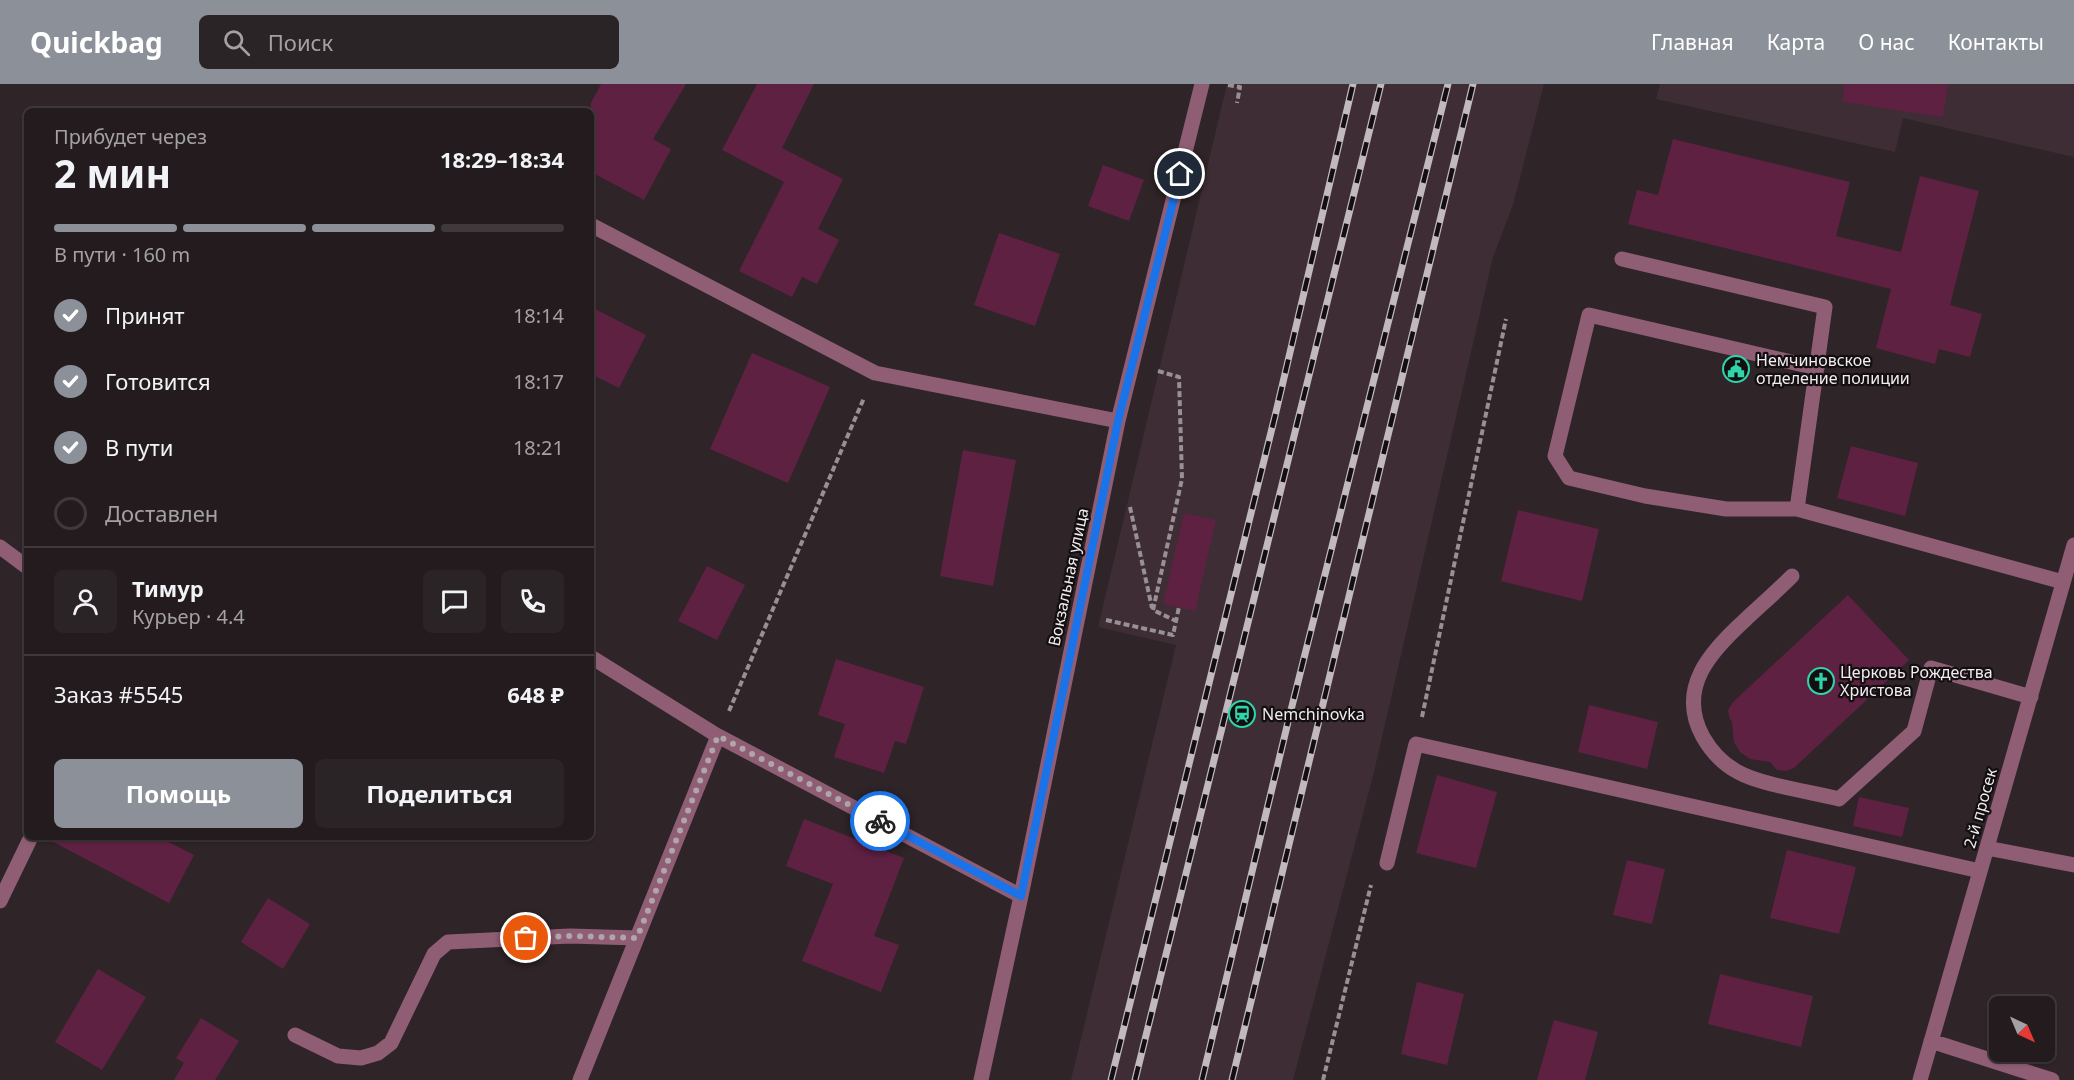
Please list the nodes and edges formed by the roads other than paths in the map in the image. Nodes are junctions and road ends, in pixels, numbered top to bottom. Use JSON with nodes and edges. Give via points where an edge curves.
{"nodes":[{"id":1,"x":1202,"y":84,"type":"edge"},
{"id":2,"x":594,"y":227,"type":"edge"},
{"id":3,"x":1622,"y":260,"type":"dead end"},
{"id":4,"x":1817,"y":368,"type":"junction"},
{"id":5,"x":1118,"y":421,"type":"junction"},
{"id":6,"x":1797,"y":509,"type":"junction"},
{"id":7,"x":2074,"y":545,"type":"edge"},
{"id":8,"x":0,"y":547,"type":"edge"},
{"id":9,"x":24,"y":565,"type":"edge"},
{"id":10,"x":1792,"y":576,"type":"dead end"},
{"id":11,"x":2064,"y":582,"type":"junction"},
{"id":12,"x":594,"y":659,"type":"edge"},
{"id":13,"x":2031,"y":697,"type":"junction"},
{"id":14,"x":718,"y":736,"type":"junction"},
{"id":15,"x":30,"y":840,"type":"edge"},
{"id":16,"x":1987,"y":848,"type":"junction"},
{"id":17,"x":1387,"y":863,"type":"road end"},
{"id":18,"x":2074,"y":865,"type":"edge"},
{"id":19,"x":1980,"y":871,"type":"junction"},
{"id":20,"x":1021,"y":896,"type":"junction"},
{"id":21,"x":0,"y":901,"type":"edge"},
{"id":22,"x":637,"y":938,"type":"junction"},
{"id":23,"x":295,"y":1035,"type":"dead end"},
{"id":24,"x":1931,"y":1041,"type":"junction"},
{"id":25,"x":580,"y":1080,"type":"edge"},
{"id":26,"x":981,"y":1080,"type":"edge"},
{"id":27,"x":1920,"y":1080,"type":"edge"},
{"id":28,"x":2052,"y":1080,"type":"edge"}],
"edges":[{"from":1,"to":5,"type":"street","name":"Вокзальная улица"},
{"from":2,"to":5,"type":"street","via":[[874,373]]},
{"from":3,"to":4,"type":"street","via":[[1825,307]]},
{"from":4,"to":6,"type":"street"},
{"from":4,"to":6,"type":"street","via":[[1589,315],[1555,456],[1569,478],[1645,496],[1726,509]]},
{"from":5,"to":20,"type":"street","name":"Вокзальная улица"},
{"from":6,"to":11,"type":"street"},
{"from":7,"to":11,"type":"street","name":"2-й просек"},
{"from":8,"to":9,"type":"street"},
{"from":10,"to":13,"type":"street","via":[[1719,645],[1694,687],[1697,726],[1708,745],[1738,772],[1839,799],[1914,731],[1931,668]]},
{"from":11,"to":13,"type":"street","name":"2-й просек"},
{"from":12,"to":14,"type":"street"},
{"from":13,"to":16,"type":"street","name":"2-й просек"},
{"from":14,"to":20,"type":"street"},
{"from":14,"to":22,"type":"street"},
{"from":15,"to":21,"type":"street"},
{"from":16,"to":18,"type":"street"},
{"from":16,"to":19,"type":"street","name":"2-й просек"},
{"from":17,"to":19,"type":"street","via":[[1416,744]]},
{"from":19,"to":24,"type":"street","name":"2-й просек"},
{"from":20,"to":26,"type":"street","name":"Вокзальная улица"},
{"from":22,"to":23,"type":"street","via":[[570,936],[448,942],[434,954],[392,1043],[378,1053],[361,1058],[338,1056]]},
{"from":22,"to":25,"type":"street"},
{"from":24,"to":27,"type":"street","name":"2-й просек"},
{"from":24,"to":28,"type":"street"}]}
